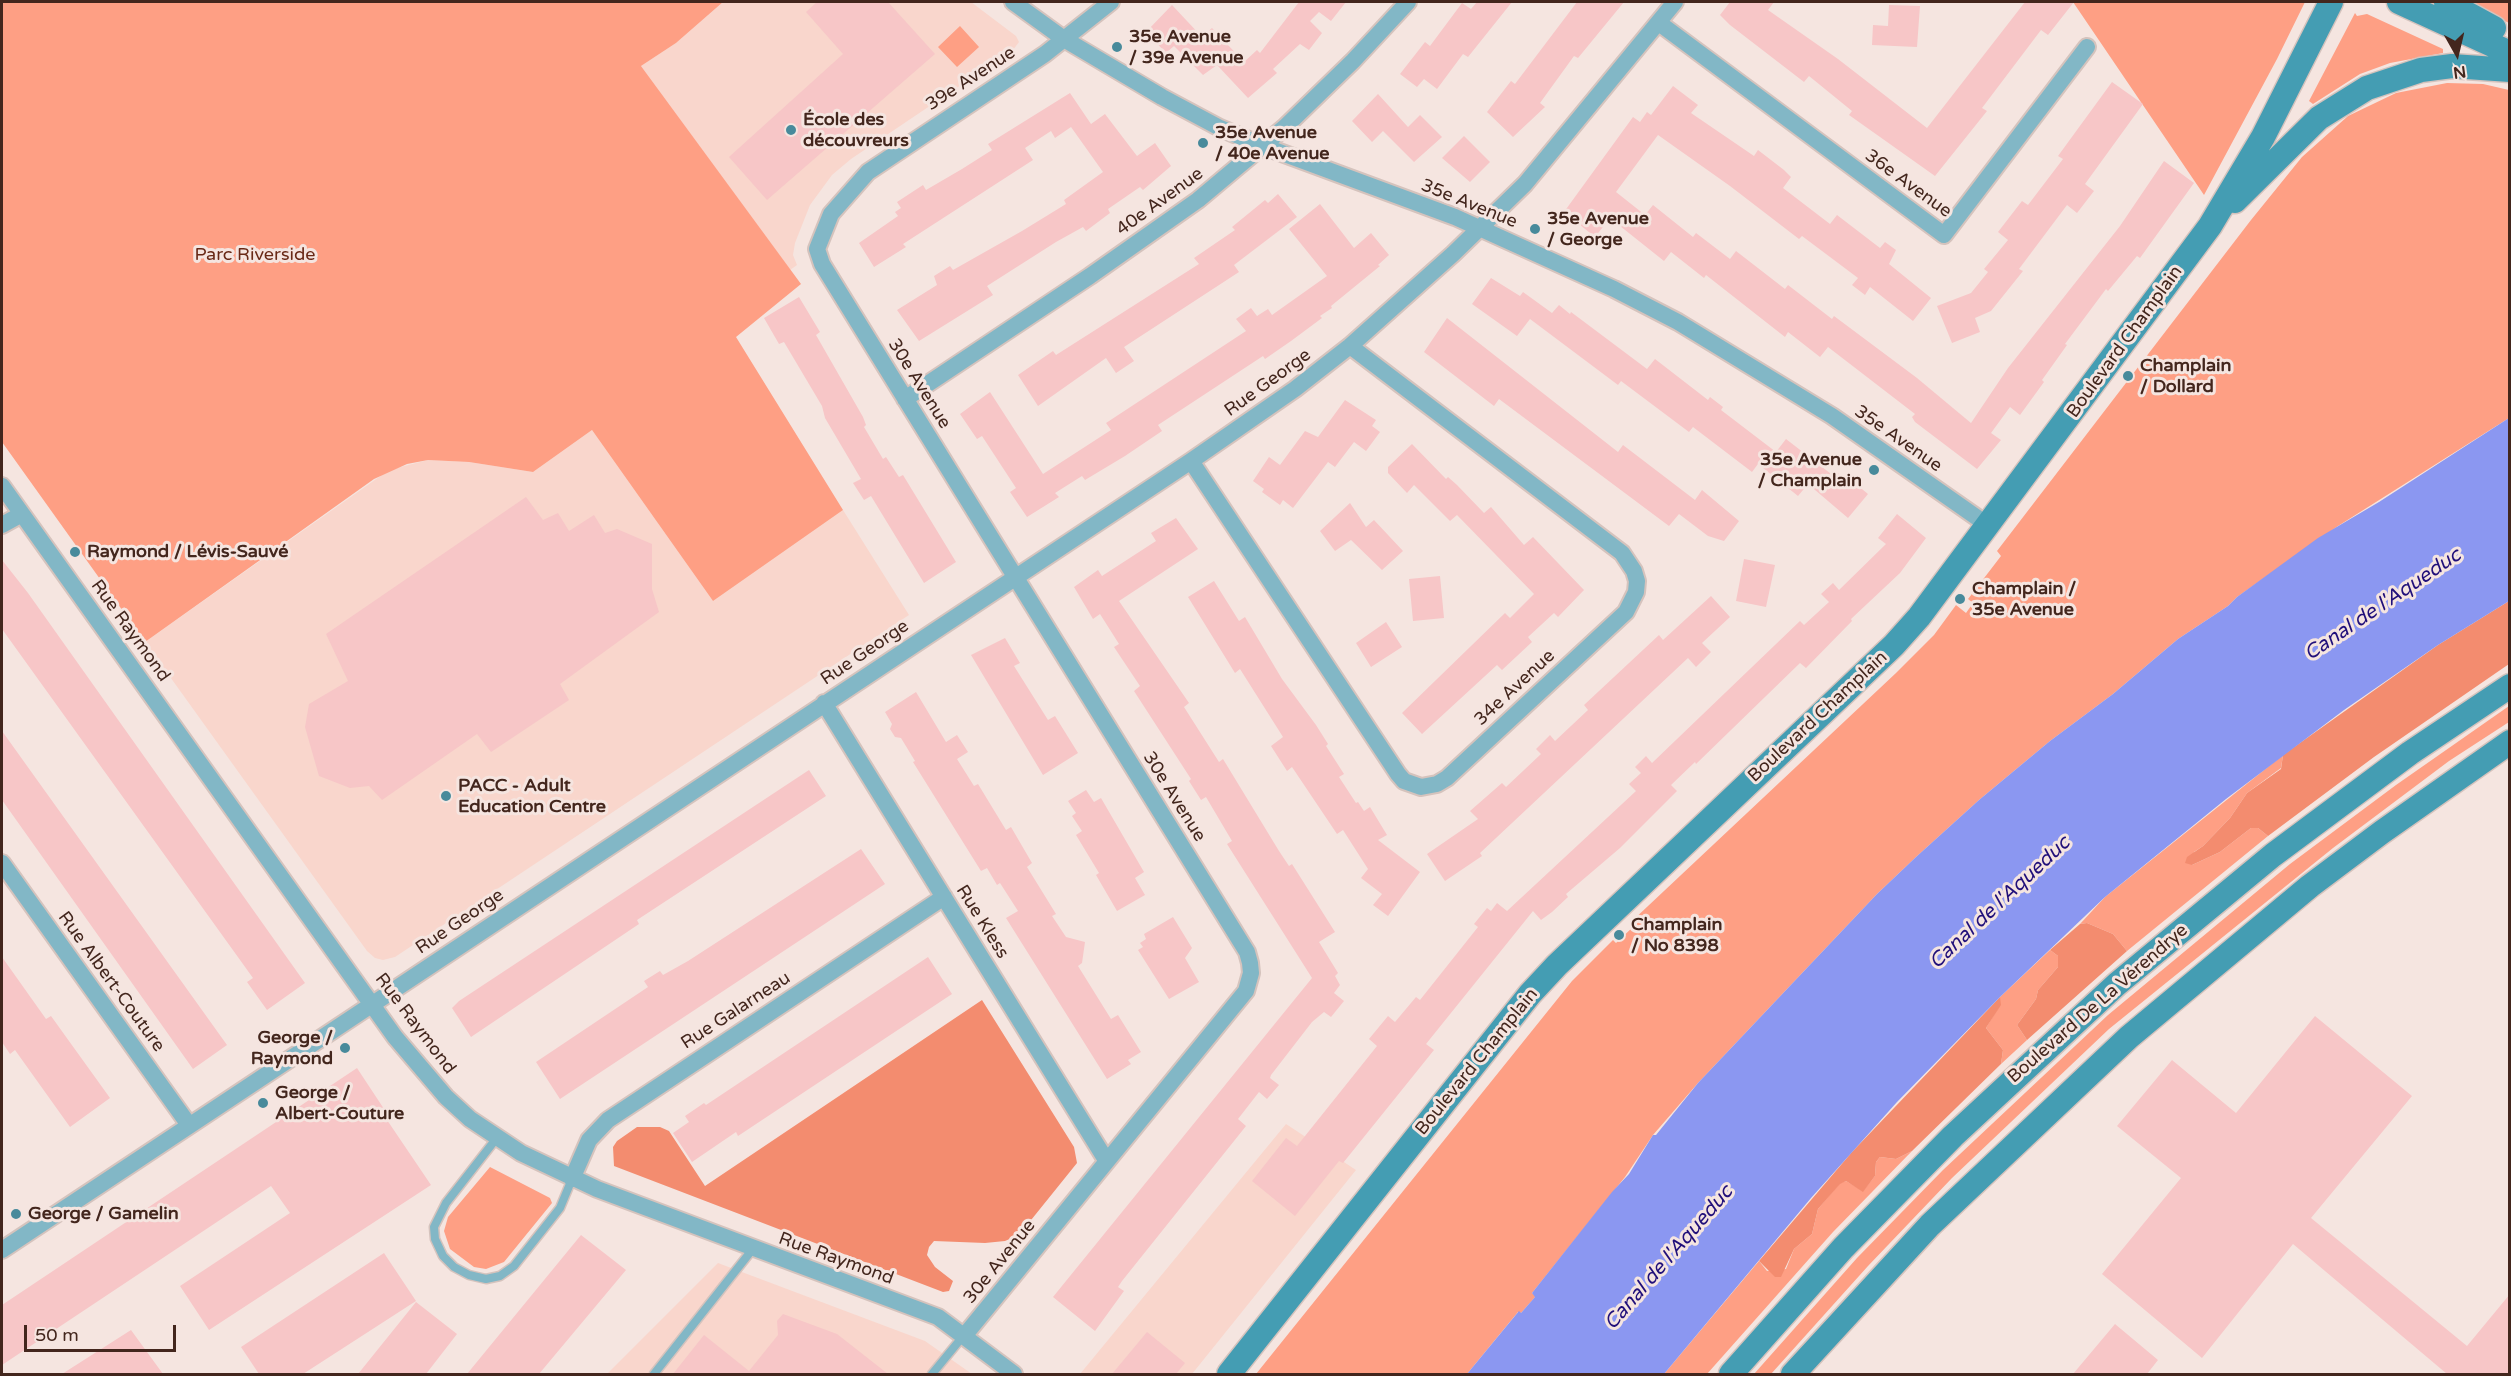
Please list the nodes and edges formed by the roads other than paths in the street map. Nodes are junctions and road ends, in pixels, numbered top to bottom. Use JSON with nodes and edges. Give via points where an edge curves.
{"nodes":[{"id":1,"x":1013,"y":2,"type":"edge"},
{"id":2,"x":1111,"y":2,"type":"edge"},
{"id":3,"x":1408,"y":2,"type":"edge"},
{"id":4,"x":1675,"y":2,"type":"edge"},
{"id":5,"x":2331,"y":2,"type":"edge"},
{"id":6,"x":2399,"y":2,"type":"edge"},
{"id":7,"x":2446,"y":2,"type":"edge"},
{"id":8,"x":1659,"y":23,"type":"junction"},
{"id":9,"x":2510,"y":35,"type":"edge"},
{"id":10,"x":1064,"y":39,"type":"junction"},
{"id":11,"x":2087,"y":47,"type":"dead end"},
{"id":12,"x":2510,"y":53,"type":"edge"},
{"id":13,"x":2510,"y":70,"type":"edge"},
{"id":14,"x":1263,"y":146,"type":"junction"},
{"id":15,"x":2210,"y":226,"type":"junction"},
{"id":16,"x":1480,"y":228,"type":"junction"},
{"id":17,"x":817,"y":249,"type":"joint"},
{"id":18,"x":1350,"y":346,"type":"junction"},
{"id":19,"x":905,"y":399,"type":"junction"},
{"id":20,"x":1191,"y":461,"type":"junction"},
{"id":21,"x":2,"y":486,"type":"edge"},
{"id":22,"x":22,"y":514,"type":"junction"},
{"id":23,"x":2,"y":525,"type":"edge"},
{"id":24,"x":1989,"y":526,"type":"junction"},
{"id":25,"x":1015,"y":576,"type":"junction"},
{"id":26,"x":2510,"y":686,"type":"edge"},
{"id":27,"x":824,"y":703,"type":"junction"},
{"id":28,"x":2510,"y":742,"type":"edge"},
{"id":29,"x":2,"y":863,"type":"edge"},
{"id":30,"x":944,"y":897,"type":"junction"},
{"id":31,"x":373,"y":1004,"type":"junction"},
{"id":32,"x":189,"y":1125,"type":"junction"},
{"id":33,"x":496,"y":1139,"type":"junction"},
{"id":34,"x":1106,"y":1160,"type":"junction"},
{"id":35,"x":572,"y":1179,"type":"junction"},
{"id":36,"x":2,"y":1250,"type":"edge"},
{"id":37,"x":752,"y":1250,"type":"junction"},
{"id":38,"x":964,"y":1335,"type":"junction"},
{"id":39,"x":654,"y":1374,"type":"edge"},
{"id":40,"x":932,"y":1374,"type":"edge"},
{"id":41,"x":1014,"y":1374,"type":"edge"},
{"id":42,"x":1229,"y":1374,"type":"edge"},
{"id":43,"x":1731,"y":1374,"type":"edge"},
{"id":44,"x":1793,"y":1374,"type":"edge"}],
"edges":[{"from":1,"to":10,"type":"street","name":"35e Avenue"},
{"from":2,"to":10,"type":"street","name":"39e Avenue"},
{"from":3,"to":14,"type":"street","name":"40e Avenue","via":[[1353,61]]},
{"from":4,"to":8,"type":"street","name":"Rue George"},
{"from":5,"to":15,"type":"main road","name":"Boulevard Champlain","via":[[2263,136]]},
{"from":6,"to":12,"type":"main road"},
{"from":7,"to":9,"type":"main road"},
{"from":8,"to":11,"type":"street","name":"36e Avenue","via":[[1944,236]]},
{"from":8,"to":16,"type":"street","name":"Rue George","via":[[1549,157]]},
{"from":10,"to":14,"type":"street","name":"35e Avenue","via":[[1183,109]]},
{"from":10,"to":17,"type":"street","name":"39e Avenue","via":[[868,172],[824,226]]},
{"from":13,"to":15,"type":"main road","via":[[2452,66],[2421,70],[2367,88],[2319,118]]},
{"from":14,"to":16,"type":"street","name":"35e Avenue"},
{"from":14,"to":19,"type":"street","name":"40e Avenue","via":[[1151,235]]},
{"from":15,"to":24,"type":"main road","name":"Boulevard Champlain"},
{"from":16,"to":18,"type":"street","name":"Rue George"},
{"from":16,"to":24,"type":"street","name":"35e Avenue","via":[[1614,289],[1723,348],[1832,417]]},
{"from":17,"to":19,"type":"street","name":"30e Avenue","via":[[822,264]]},
{"from":18,"to":20,"type":"street","name":"Rue George"},
{"from":18,"to":20,"type":"street","name":"34e Avenue","via":[[1622,553],[1637,581],[1626,612],[1447,778],[1421,787],[1404,781],[1398,774]]},
{"from":19,"to":25,"type":"street","name":"30e Avenue"},
{"from":20,"to":25,"type":"street","name":"Rue George"},
{"from":21,"to":22,"type":"street","name":"Rue Raymond"},
{"from":22,"to":23,"type":"street"},
{"from":22,"to":31,"type":"street","name":"Rue Raymond"},
{"from":24,"to":42,"type":"main road","name":"Boulevard Champlain","via":[[1894,645],[1592,930],[1537,987]]},
{"from":25,"to":27,"type":"street","name":"Rue George"},
{"from":25,"to":34,"type":"street","name":"30e Avenue","via":[[1247,952],[1250,963],[1246,991]]},
{"from":26,"to":43,"type":"main road","name":"Boulevard De La Vérendrye","via":[[2418,748],[2274,855],[2109,991],[2009,1082],[1896,1194]]},
{"from":27,"to":30,"type":"street","name":"Rue Kless"},
{"from":27,"to":31,"type":"street","name":"Rue George"},
{"from":28,"to":44,"type":"main road","via":[[2310,886],[2137,1029],[1930,1225]]},
{"from":29,"to":32,"type":"street","name":"Rue Albert-Couture"},
{"from":30,"to":34,"type":"street","name":"Rue Kless"},
{"from":30,"to":35,"type":"street","name":"Rue Galarneau","via":[[608,1120],[589,1140]]},
{"from":31,"to":32,"type":"street","name":"Rue George"},
{"from":31,"to":33,"type":"street","name":"Rue Raymond","via":[[395,1037],[446,1097]]},
{"from":32,"to":36,"type":"street","name":"Rue George"},
{"from":33,"to":35,"type":"street","name":"Rue Raymond"},
{"from":33,"to":35,"type":"lane","via":[[446,1203],[434,1227],[439,1247],[454,1267],[469,1275],[500,1276],[514,1266],[560,1208]]},
{"from":34,"to":38,"type":"street","name":"30e Avenue"},
{"from":35,"to":37,"type":"street","name":"Rue Raymond"},
{"from":37,"to":38,"type":"street","name":"Rue Raymond","via":[[938,1317]]},
{"from":37,"to":39,"type":"lane"},
{"from":38,"to":40,"type":"lane"},
{"from":38,"to":41,"type":"street","name":"Rue Raymond"}]}
